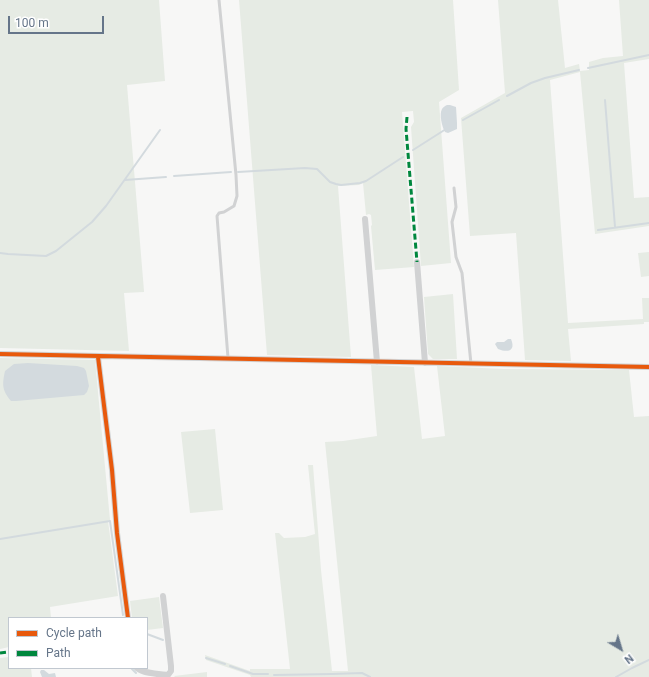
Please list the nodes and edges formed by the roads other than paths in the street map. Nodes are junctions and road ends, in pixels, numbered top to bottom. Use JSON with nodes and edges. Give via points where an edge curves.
{"nodes":[{"id":1,"x":219,"y":0,"type":"edge"},
{"id":2,"x":454,"y":188,"type":"dead end"},
{"id":3,"x":365,"y":220,"type":"dead end"},
{"id":4,"x":417,"y":262,"type":"dead end"},
{"id":5,"x":0,"y":354,"type":"edge"},
{"id":6,"x":98,"y":357,"type":"junction"},
{"id":7,"x":228,"y":359,"type":"junction"},
{"id":8,"x":377,"y":362,"type":"junction"},
{"id":9,"x":424,"y":363,"type":"junction"},
{"id":10,"x":471,"y":364,"type":"junction"},
{"id":11,"x":649,"y":367,"type":"edge"},
{"id":12,"x":163,"y":596,"type":"dead end"},
{"id":13,"x":128,"y":617,"type":"edge"},
{"id":14,"x":138,"y":669,"type":"edge"},
{"id":15,"x":168,"y":676,"type":"edge"}],
"edges":[{"from":1,"to":7,"type":"lane","via":[[237,196],[234,206],[217,216]]},
{"from":2,"to":10,"type":"lane","via":[[456,207],[452,222],[456,257],[462,272]]},
{"from":3,"to":8,"type":"street"},
{"from":4,"to":9,"type":"street"},
{"from":5,"to":6,"type":"street"},
{"from":6,"to":7,"type":"street"},
{"from":6,"to":13,"type":"street"},
{"from":7,"to":8,"type":"street"},
{"from":8,"to":9,"type":"street"},
{"from":9,"to":10,"type":"street"},
{"from":10,"to":11,"type":"street"},
{"from":12,"to":15,"type":"street","via":[[171,666]]},
{"from":14,"to":15,"type":"street"}]}
